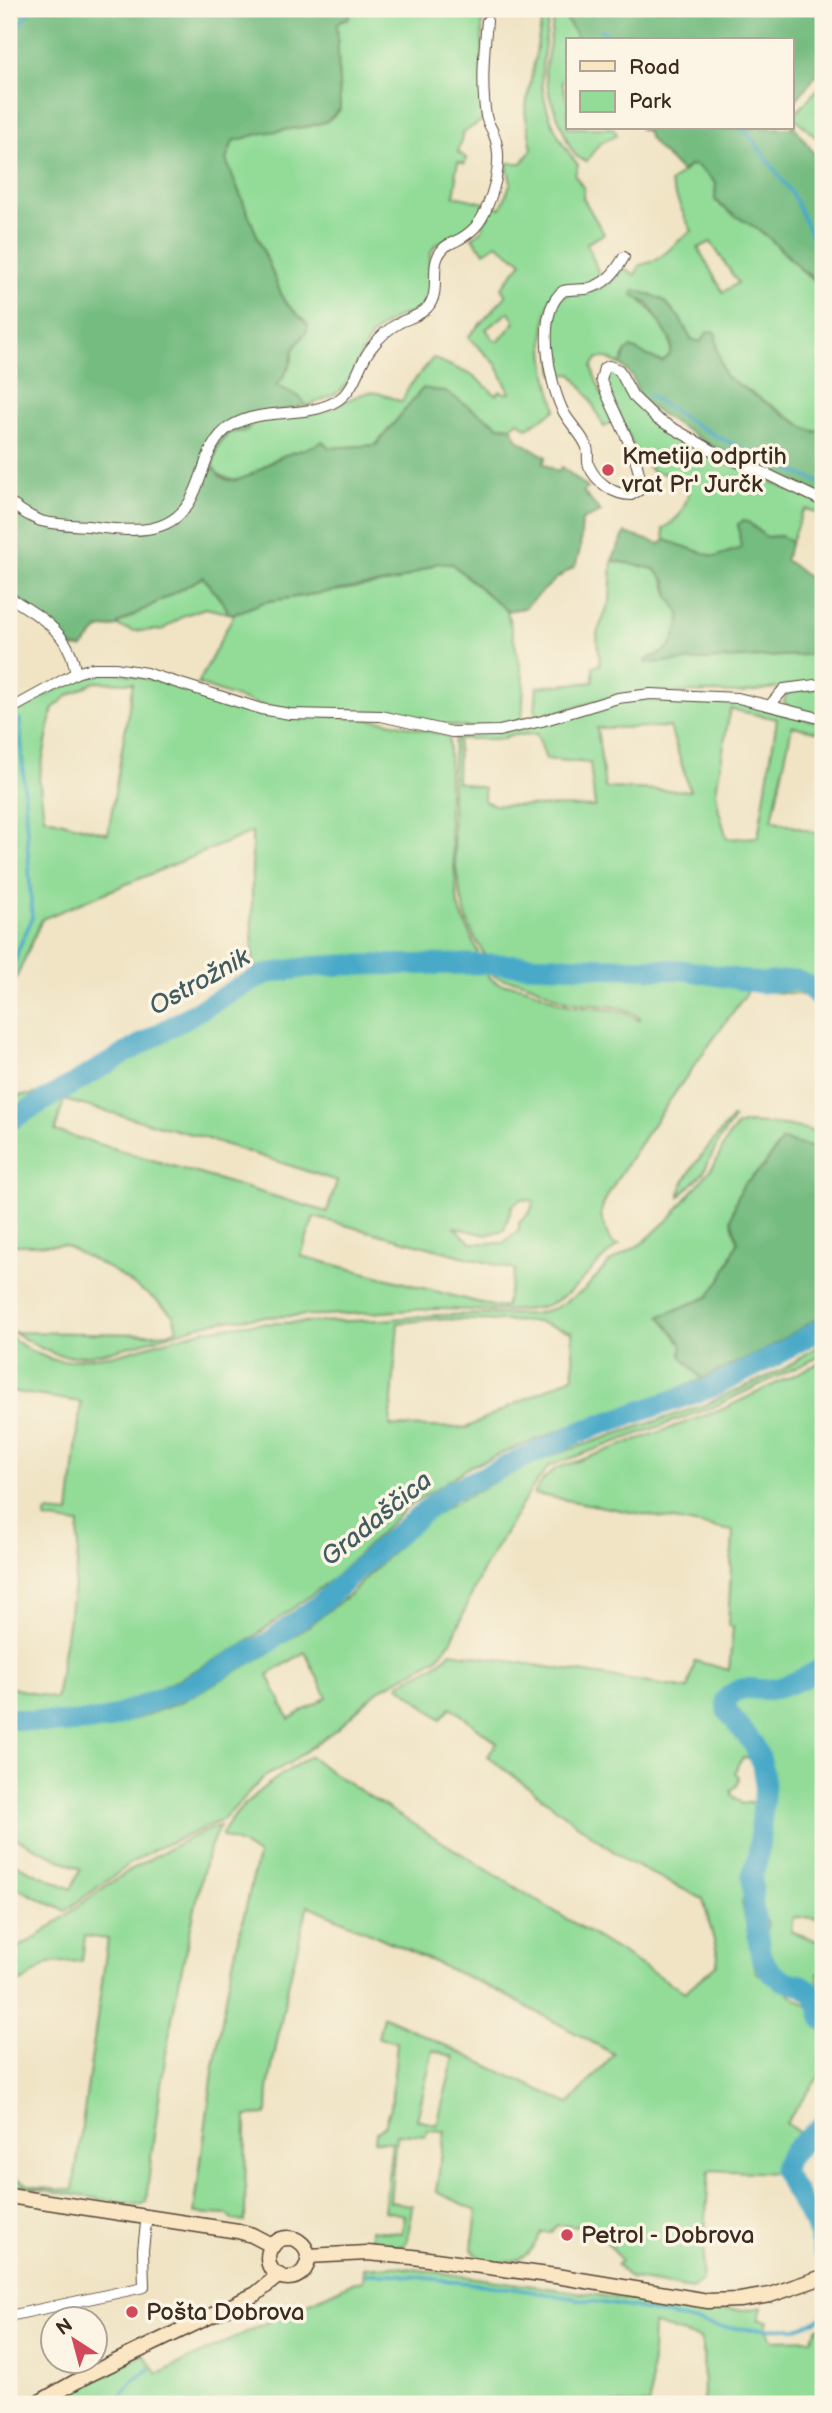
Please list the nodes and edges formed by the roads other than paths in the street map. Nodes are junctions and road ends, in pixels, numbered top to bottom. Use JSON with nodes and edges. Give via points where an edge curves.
{"nodes":[{"id":1,"x":487,"y":21,"type":"dead end"},
{"id":2,"x":624,"y":257,"type":"dead end"},
{"id":3,"x":823,"y":501,"type":"edge"},
{"id":4,"x":9,"y":502,"type":"edge"},
{"id":5,"x":9,"y":597,"type":"edge"},
{"id":6,"x":76,"y":673,"type":"junction"},
{"id":7,"x":823,"y":684,"type":"edge"},
{"id":8,"x":771,"y":704,"type":"junction"},
{"id":9,"x":9,"y":710,"type":"edge"},
{"id":10,"x":823,"y":719,"type":"edge"},
{"id":11,"x":9,"y":2196,"type":"edge"},
{"id":12,"x":148,"y":2216,"type":"junction"},
{"id":13,"x":273,"y":2246,"type":"junction"},
{"id":14,"x":308,"y":2256,"type":"junction"},
{"id":15,"x":279,"y":2275,"type":"junction"},
{"id":16,"x":818,"y":2279,"type":"edge"},
{"id":17,"x":9,"y":2316,"type":"edge"},
{"id":18,"x":36,"y":2404,"type":"edge"}],
"edges":[{"from":1,"to":4,"type":"street","via":[[486,118],[494,133],[498,162],[488,205],[472,231],[443,247],[435,261],[435,292],[428,307],[398,323],[369,349],[351,387],[338,400],[318,408],[232,425],[209,450],[190,502],[178,517],[160,527],[136,531],[59,524],[38,520]]},
{"from":2,"to":3,"type":"street","via":[[601,284],[564,291],[551,312],[547,344],[551,378],[561,407],[586,443],[592,471],[613,491],[631,495],[641,489],[601,380],[609,366],[619,370],[641,405],[667,426]]},
{"from":5,"to":6,"type":"street","via":[[59,635],[70,651]]},
{"from":6,"to":8,"type":"street","via":[[115,668],[146,673],[261,709],[381,716],[452,732],[499,731],[618,698],[651,694]]},
{"from":6,"to":9,"type":"street"},
{"from":7,"to":8,"type":"street","via":[[784,689]]},
{"from":8,"to":10,"type":"street"},
{"from":11,"to":12,"type":"street"},
{"from":12,"to":13,"type":"street","via":[[238,2231]]},
{"from":12,"to":17,"type":"street","via":[[144,2287]]},
{"from":13,"to":14,"type":"street","via":[[284,2239],[297,2240]]},
{"from":13,"to":15,"type":"street","via":[[268,2259]]},
{"from":14,"to":15,"type":"street","via":[[299,2274]]},
{"from":14,"to":16,"type":"street","via":[[367,2253],[413,2257],[708,2301],[770,2295]]},
{"from":15,"to":18,"type":"street","via":[[256,2294]]}]}
